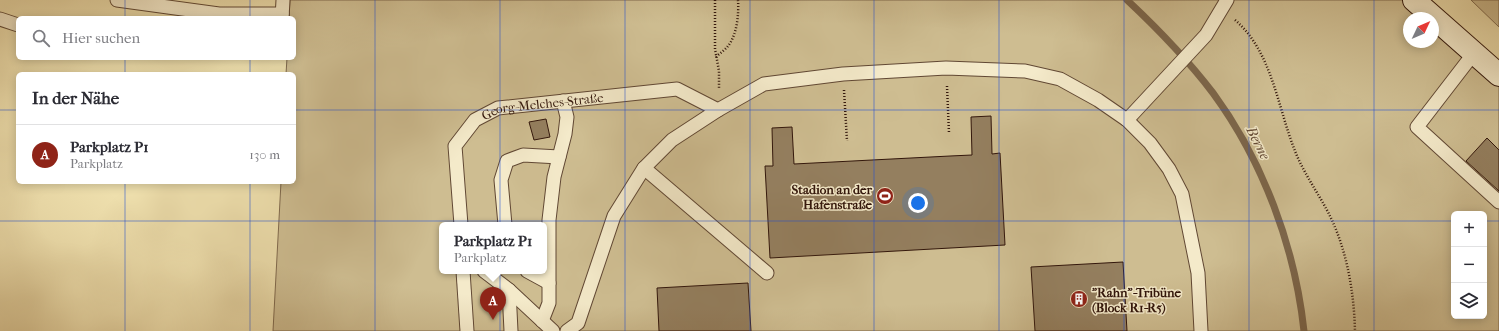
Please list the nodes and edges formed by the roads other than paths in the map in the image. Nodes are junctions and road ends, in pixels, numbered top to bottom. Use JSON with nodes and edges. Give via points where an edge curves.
{"nodes":[{"id":1,"x":117,"y":0,"type":"edge"},
{"id":2,"x":283,"y":0,"type":"edge"},
{"id":3,"x":1414,"y":0,"type":"edge"},
{"id":4,"x":1225,"y":5,"type":"edge"},
{"id":5,"x":282,"y":16,"type":"edge"},
{"id":6,"x":0,"y":19,"type":"edge"},
{"id":7,"x":16,"y":24,"type":"edge"},
{"id":8,"x":1474,"y":53,"type":"junction"},
{"id":9,"x":1499,"y":75,"type":"edge"},
{"id":10,"x":564,"y":101,"type":"junction"},
{"id":11,"x":718,"y":110,"type":"junction"},
{"id":12,"x":1126,"y":120,"type":"junction"},
{"id":13,"x":559,"y":157,"type":"junction"},
{"id":14,"x":644,"y":168,"type":"junction"},
{"id":15,"x":1499,"y":202,"type":"edge"},
{"id":16,"x":461,"y":222,"type":"edge"},
{"id":17,"x":505,"y":222,"type":"edge"},
{"id":18,"x":766,"y":273,"type":"dead end"},
{"id":19,"x":463,"y":274,"type":"edge"},
{"id":20,"x":488,"y":274,"type":"edge"},
{"id":21,"x":532,"y":274,"type":"edge"},
{"id":22,"x":549,"y":283,"type":"junction"},
{"id":23,"x":509,"y":290,"type":"junction"},
{"id":24,"x":542,"y":321,"type":"junction"},
{"id":25,"x":466,"y":331,"type":"edge"},
{"id":26,"x":511,"y":331,"type":"edge"},
{"id":27,"x":552,"y":331,"type":"edge"},
{"id":28,"x":566,"y":331,"type":"edge"},
{"id":29,"x":1201,"y":331,"type":"edge"}],
"edges":[{"from":1,"to":5,"type":"lane","via":[[219,14]]},
{"from":2,"to":5,"type":"lane"},
{"from":3,"to":8,"type":"street"},
{"from":4,"to":12,"type":"lane","via":[[1206,35]]},
{"from":6,"to":7,"type":"lane"},
{"from":8,"to":9,"type":"street"},
{"from":8,"to":15,"type":"lane","via":[[1417,127]]},
{"from":10,"to":11,"type":"lane","name":"Georg-Melches-Straße","via":[[676,89]]},
{"from":10,"to":13,"type":"lane","via":[[567,117]]},
{"from":10,"to":16,"type":"lane","name":"Georg-Melches-Straße","via":[[498,108],[474,120],[455,146]]},
{"from":11,"to":12,"type":"lane","via":[[764,84],[843,74],[946,68],[1025,71],[1060,79],[1098,100]]},
{"from":11,"to":14,"type":"lane","via":[[672,140]]},
{"from":12,"to":29,"type":"lane","via":[[1150,143],[1169,169],[1182,194],[1198,273]]},
{"from":13,"to":17,"type":"lane","via":[[523,155],[507,161],[501,180]]},
{"from":13,"to":22,"type":"lane","via":[[549,220]]},
{"from":14,"to":18,"type":"lane"},
{"from":14,"to":28,"type":"lane","via":[[614,216],[578,323]]},
{"from":19,"to":25,"type":"lane"},
{"from":20,"to":23,"type":"lane"},
{"from":21,"to":22,"type":"lane"},
{"from":22,"to":24,"type":"lane","via":[[549,303]]},
{"from":23,"to":24,"type":"lane"},
{"from":23,"to":26,"type":"lane"},
{"from":24,"to":27,"type":"lane"}]}
